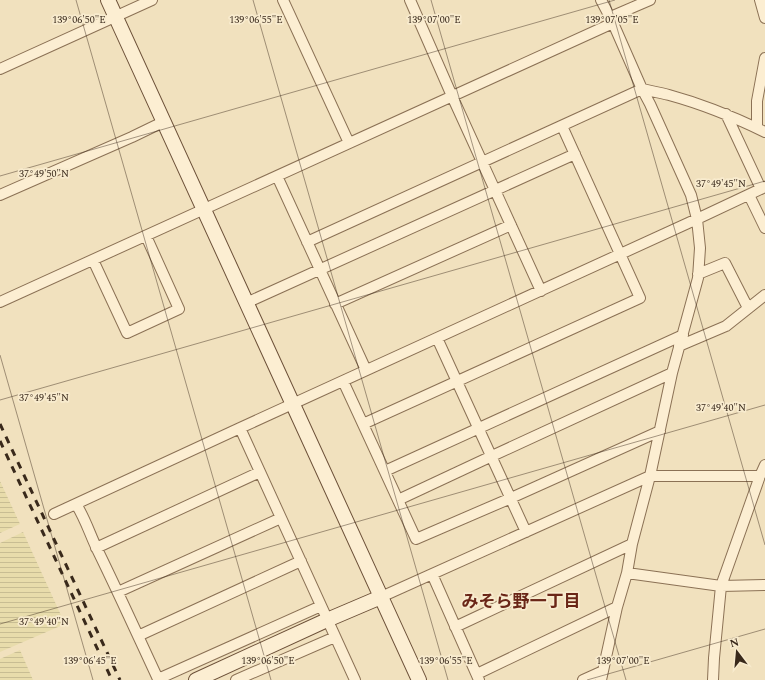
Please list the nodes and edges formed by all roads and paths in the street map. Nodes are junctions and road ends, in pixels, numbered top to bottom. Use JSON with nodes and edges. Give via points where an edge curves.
{"nodes":[{"id":1,"x":108,"y":0,"type":"edge"},
{"id":2,"x":152,"y":0,"type":"edge"},
{"id":3,"x":283,"y":0,"type":"edge"},
{"id":4,"x":410,"y":0,"type":"edge"},
{"id":5,"x":601,"y":0,"type":"edge"},
{"id":6,"x":650,"y":0,"type":"edge"},
{"id":7,"x":760,"y":0,"type":"edge"},
{"id":8,"x":115,"y":17,"type":"junction"},
{"id":9,"x":765,"y":18,"type":"edge"},
{"id":10,"x":613,"y":23,"type":"junction"},
{"id":11,"x":765,"y":58,"type":"edge"},
{"id":12,"x":0,"y":70,"type":"edge"},
{"id":13,"x":642,"y":89,"type":"junction"},
{"id":14,"x":452,"y":96,"type":"junction"},
{"id":15,"x":726,"y":114,"type":"junction"},
{"id":16,"x":163,"y":122,"type":"junction"},
{"id":17,"x":562,"y":126,"type":"junction"},
{"id":18,"x":761,"y":130,"type":"edge"},
{"id":19,"x":349,"y":143,"type":"junction"},
{"id":20,"x":575,"y":154,"type":"junction"},
{"id":21,"x":482,"y":162,"type":"junction"},
{"id":22,"x":277,"y":176,"type":"junction"},
{"id":23,"x":763,"y":188,"type":"edge"},
{"id":24,"x":495,"y":190,"type":"junction"},
{"id":25,"x":0,"y":195,"type":"edge"},
{"id":26,"x":749,"y":195,"type":"junction"},
{"id":27,"x":203,"y":209,"type":"junction"},
{"id":28,"x":697,"y":219,"type":"junction"},
{"id":29,"x":511,"y":225,"type":"junction"},
{"id":30,"x":765,"y":228,"type":"edge"},
{"id":31,"x":146,"y":236,"type":"junction"},
{"id":32,"x":307,"y":242,"type":"junction"},
{"id":33,"x":621,"y":254,"type":"junction"},
{"id":34,"x":93,"y":260,"type":"junction"},
{"id":35,"x":320,"y":270,"type":"junction"},
{"id":36,"x":698,"y":274,"type":"junction"},
{"id":37,"x":541,"y":291,"type":"junction"},
{"id":38,"x":765,"y":295,"type":"edge"},
{"id":39,"x":0,"y":302,"type":"edge"},
{"id":40,"x":246,"y":303,"type":"junction"},
{"id":41,"x":335,"y":304,"type":"junction"},
{"id":42,"x":748,"y":308,"type":"junction"},
{"id":43,"x":683,"y":335,"type":"junction"},
{"id":44,"x":437,"y":338,"type":"junction"},
{"id":45,"x":679,"y":346,"type":"junction"},
{"id":46,"x":366,"y":370,"type":"junction"},
{"id":47,"x":672,"y":373,"type":"junction"},
{"id":48,"x":343,"y":380,"type":"junction"},
{"id":49,"x":457,"y":382,"type":"junction"},
{"id":50,"x":292,"y":404,"type":"junction"},
{"id":51,"x":363,"y":424,"type":"junction"},
{"id":52,"x":240,"y":428,"type":"junction"},
{"id":53,"x":479,"y":429,"type":"junction"},
{"id":54,"x":660,"y":431,"type":"junction"},
{"id":55,"x":492,"y":456,"type":"junction"},
{"id":56,"x":765,"y":465,"type":"edge"},
{"id":57,"x":385,"y":471,"type":"junction"},
{"id":58,"x":260,"y":472,"type":"junction"},
{"id":59,"x":650,"y":476,"type":"junction"},
{"id":60,"x":760,"y":476,"type":"junction"},
{"id":61,"x":511,"y":498,"type":"junction"},
{"id":62,"x":398,"y":500,"type":"junction"},
{"id":63,"x":76,"y":504,"type":"junction"},
{"id":64,"x":54,"y":514,"type":"dead end"},
{"id":65,"x":281,"y":518,"type":"junction"},
{"id":66,"x":526,"y":532,"type":"junction"},
{"id":67,"x":632,"y":544,"type":"junction"},
{"id":68,"x":96,"y":548,"type":"junction"},
{"id":69,"x":301,"y":561,"type":"junction"},
{"id":70,"x":627,"y":573,"type":"junction"},
{"id":71,"x":432,"y":574,"type":"junction"},
{"id":72,"x":765,"y":585,"type":"edge"},
{"id":73,"x":721,"y":586,"type":"junction"},
{"id":74,"x":118,"y":592,"type":"junction"},
{"id":75,"x":381,"y":597,"type":"junction"},
{"id":76,"x":321,"y":606,"type":"junction"},
{"id":77,"x":617,"y":607,"type":"junction"},
{"id":78,"x":328,"y":620,"type":"junction"},
{"id":79,"x":456,"y":627,"type":"junction"},
{"id":80,"x":138,"y":636,"type":"junction"},
{"id":81,"x":335,"y":637,"type":"junction"},
{"id":82,"x":602,"y":676,"type":"edge"},
{"id":83,"x":478,"y":677,"type":"edge"},
{"id":84,"x":196,"y":680,"type":"edge"},
{"id":85,"x":236,"y":680,"type":"edge"},
{"id":86,"x":355,"y":680,"type":"edge"},
{"id":87,"x":419,"y":680,"type":"edge"},
{"id":88,"x":583,"y":680,"type":"edge"},
{"id":89,"x":713,"y":680,"type":"edge"}],
"edges":[{"from":1,"to":8,"type":"street"},
{"from":2,"to":8,"type":"street"},
{"from":3,"to":19,"type":"street"},
{"from":4,"to":14,"type":"street"},
{"from":5,"to":10,"type":"street"},
{"from":6,"to":10,"type":"street","via":[[615,15]]},
{"from":7,"to":9,"type":"street"},
{"from":8,"to":12,"type":"street"},
{"from":8,"to":16,"type":"street"},
{"from":10,"to":13,"type":"street"},
{"from":10,"to":14,"type":"street"},
{"from":11,"to":18,"type":"street","via":[[757,101]]},
{"from":13,"to":15,"type":"street"},
{"from":13,"to":17,"type":"street"},
{"from":13,"to":28,"type":"street","via":[[691,195]]},
{"from":14,"to":19,"type":"street"},
{"from":14,"to":21,"type":"street"},
{"from":15,"to":18,"type":"street"},
{"from":15,"to":23,"type":"street"},
{"from":16,"to":25,"type":"street"},
{"from":16,"to":27,"type":"street"},
{"from":17,"to":20,"type":"street"},
{"from":17,"to":21,"type":"street"},
{"from":19,"to":22,"type":"street"},
{"from":20,"to":24,"type":"street"},
{"from":20,"to":33,"type":"street"},
{"from":21,"to":24,"type":"street"},
{"from":21,"to":32,"type":"street"},
{"from":22,"to":27,"type":"street"},
{"from":22,"to":32,"type":"street"},
{"from":23,"to":26,"type":"street"},
{"from":24,"to":29,"type":"street"},
{"from":24,"to":35,"type":"street"},
{"from":26,"to":28,"type":"street"},
{"from":26,"to":30,"type":"street"},
{"from":27,"to":31,"type":"street"},
{"from":27,"to":40,"type":"street"},
{"from":28,"to":33,"type":"street"},
{"from":28,"to":36,"type":"street","via":[[700,248]]},
{"from":29,"to":37,"type":"street"},
{"from":29,"to":41,"type":"street"},
{"from":31,"to":34,"type":"street"},
{"from":31,"to":34,"type":"street","via":[[179,309],[127,333]]},
{"from":32,"to":35,"type":"street"},
{"from":33,"to":37,"type":"street"},
{"from":33,"to":49,"type":"street","via":[[640,298]]},
{"from":34,"to":39,"type":"street"},
{"from":35,"to":40,"type":"street"},
{"from":35,"to":41,"type":"street"},
{"from":36,"to":42,"type":"street","via":[[725,263]]},
{"from":36,"to":43,"type":"street"},
{"from":37,"to":44,"type":"street"},
{"from":38,"to":42,"type":"street"},
{"from":40,"to":50,"type":"street"},
{"from":41,"to":46,"type":"street"},
{"from":42,"to":45,"type":"street","via":[[726,326]]},
{"from":43,"to":45,"type":"street"},
{"from":43,"to":53,"type":"street"},
{"from":44,"to":46,"type":"street"},
{"from":44,"to":49,"type":"street"},
{"from":45,"to":47,"type":"street"},
{"from":46,"to":48,"type":"street"},
{"from":47,"to":54,"type":"street"},
{"from":47,"to":55,"type":"street"},
{"from":48,"to":50,"type":"street"},
{"from":48,"to":51,"type":"street"},
{"from":49,"to":51,"type":"street"},
{"from":49,"to":53,"type":"street"},
{"from":50,"to":52,"type":"street"},
{"from":50,"to":75,"type":"street"},
{"from":51,"to":57,"type":"street"},
{"from":52,"to":58,"type":"street"},
{"from":52,"to":63,"type":"street"},
{"from":53,"to":55,"type":"street"},
{"from":53,"to":57,"type":"street"},
{"from":54,"to":59,"type":"street"},
{"from":54,"to":61,"type":"street"},
{"from":55,"to":61,"type":"street"},
{"from":55,"to":62,"type":"street"},
{"from":56,"to":60,"type":"street"},
{"from":57,"to":62,"type":"street"},
{"from":58,"to":65,"type":"street"},
{"from":58,"to":68,"type":"street"},
{"from":59,"to":60,"type":"street"},
{"from":59,"to":66,"type":"street"},
{"from":59,"to":67,"type":"street"},
{"from":60,"to":73,"type":"street"},
{"from":61,"to":62,"type":"street","via":[[416,539]]},
{"from":61,"to":66,"type":"street"},
{"from":63,"to":64,"type":"street"},
{"from":63,"to":68,"type":"street"},
{"from":65,"to":69,"type":"street"},
{"from":65,"to":74,"type":"street"},
{"from":66,"to":71,"type":"street"},
{"from":67,"to":70,"type":"street"},
{"from":67,"to":79,"type":"street"},
{"from":68,"to":74,"type":"street"},
{"from":69,"to":76,"type":"street"},
{"from":69,"to":80,"type":"street"},
{"from":70,"to":73,"type":"street"},
{"from":70,"to":77,"type":"street"},
{"from":71,"to":75,"type":"street"},
{"from":71,"to":79,"type":"street"},
{"from":72,"to":73,"type":"street"},
{"from":73,"to":89,"type":"street"},
{"from":74,"to":80,"type":"street"},
{"from":75,"to":78,"type":"street"},
{"from":75,"to":87,"type":"street"},
{"from":76,"to":78,"type":"street"},
{"from":76,"to":80,"type":"street","via":[[158,679]]},
{"from":77,"to":82,"type":"street"},
{"from":77,"to":83,"type":"street"},
{"from":78,"to":81,"type":"street"},
{"from":78,"to":84,"type":"street"},
{"from":79,"to":83,"type":"street"},
{"from":81,"to":85,"type":"street"},
{"from":81,"to":86,"type":"street"},
{"from":82,"to":88,"type":"street"}]}
